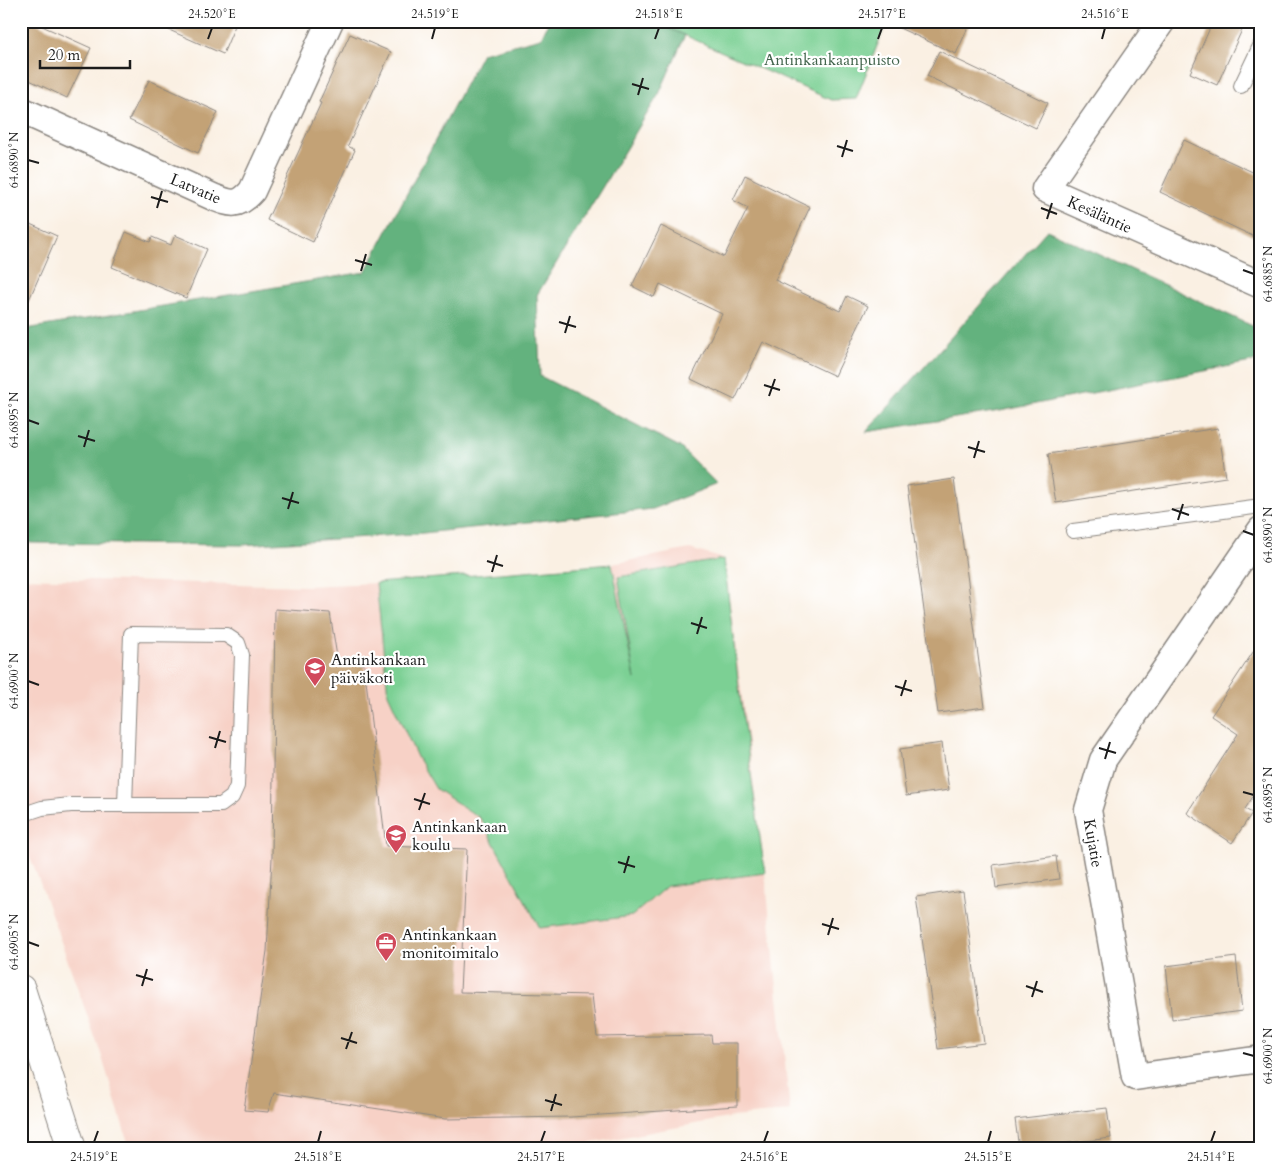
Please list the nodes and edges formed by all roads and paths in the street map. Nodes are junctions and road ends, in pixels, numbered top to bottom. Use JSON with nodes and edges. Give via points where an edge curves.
{"nodes":[{"id":1,"x":330,"y":21,"type":"edge"},
{"id":2,"x":1162,"y":21,"type":"edge"},
{"id":3,"x":1261,"y":44,"type":"edge"},
{"id":4,"x":1241,"y":86,"type":"dead end"},
{"id":5,"x":21,"y":110,"type":"edge"},
{"id":6,"x":1261,"y":285,"type":"edge"},
{"id":7,"x":1261,"y":506,"type":"edge"},
{"id":8,"x":1261,"y":530,"type":"edge"},
{"id":9,"x":1073,"y":531,"type":"dead end"},
{"id":10,"x":124,"y":805,"type":"junction"},
{"id":11,"x":21,"y":815,"type":"edge"},
{"id":12,"x":21,"y":989,"type":"edge"},
{"id":13,"x":1261,"y":1059,"type":"edge"},
{"id":14,"x":72,"y":1149,"type":"edge"}],
"edges":[{"from":1,"to":5,"type":"street","name":"Latvatie","via":[[252,191],[238,203],[213,197]]},
{"from":2,"to":6,"type":"street","name":"Kesäläntie","via":[[1044,189]]},
{"from":3,"to":4,"type":"lane"},
{"from":7,"to":9,"type":"lane"},
{"from":8,"to":13,"type":"street","name":"Kujatie","via":[[1103,760],[1088,810],[1136,1077]]},
{"from":10,"to":10,"type":"lane","via":[[221,805],[232,797],[237,786],[242,655],[238,643],[226,634],[130,634]]},
{"from":10,"to":11,"type":"lane","via":[[71,804]]},
{"from":12,"to":14,"type":"street"}]}
